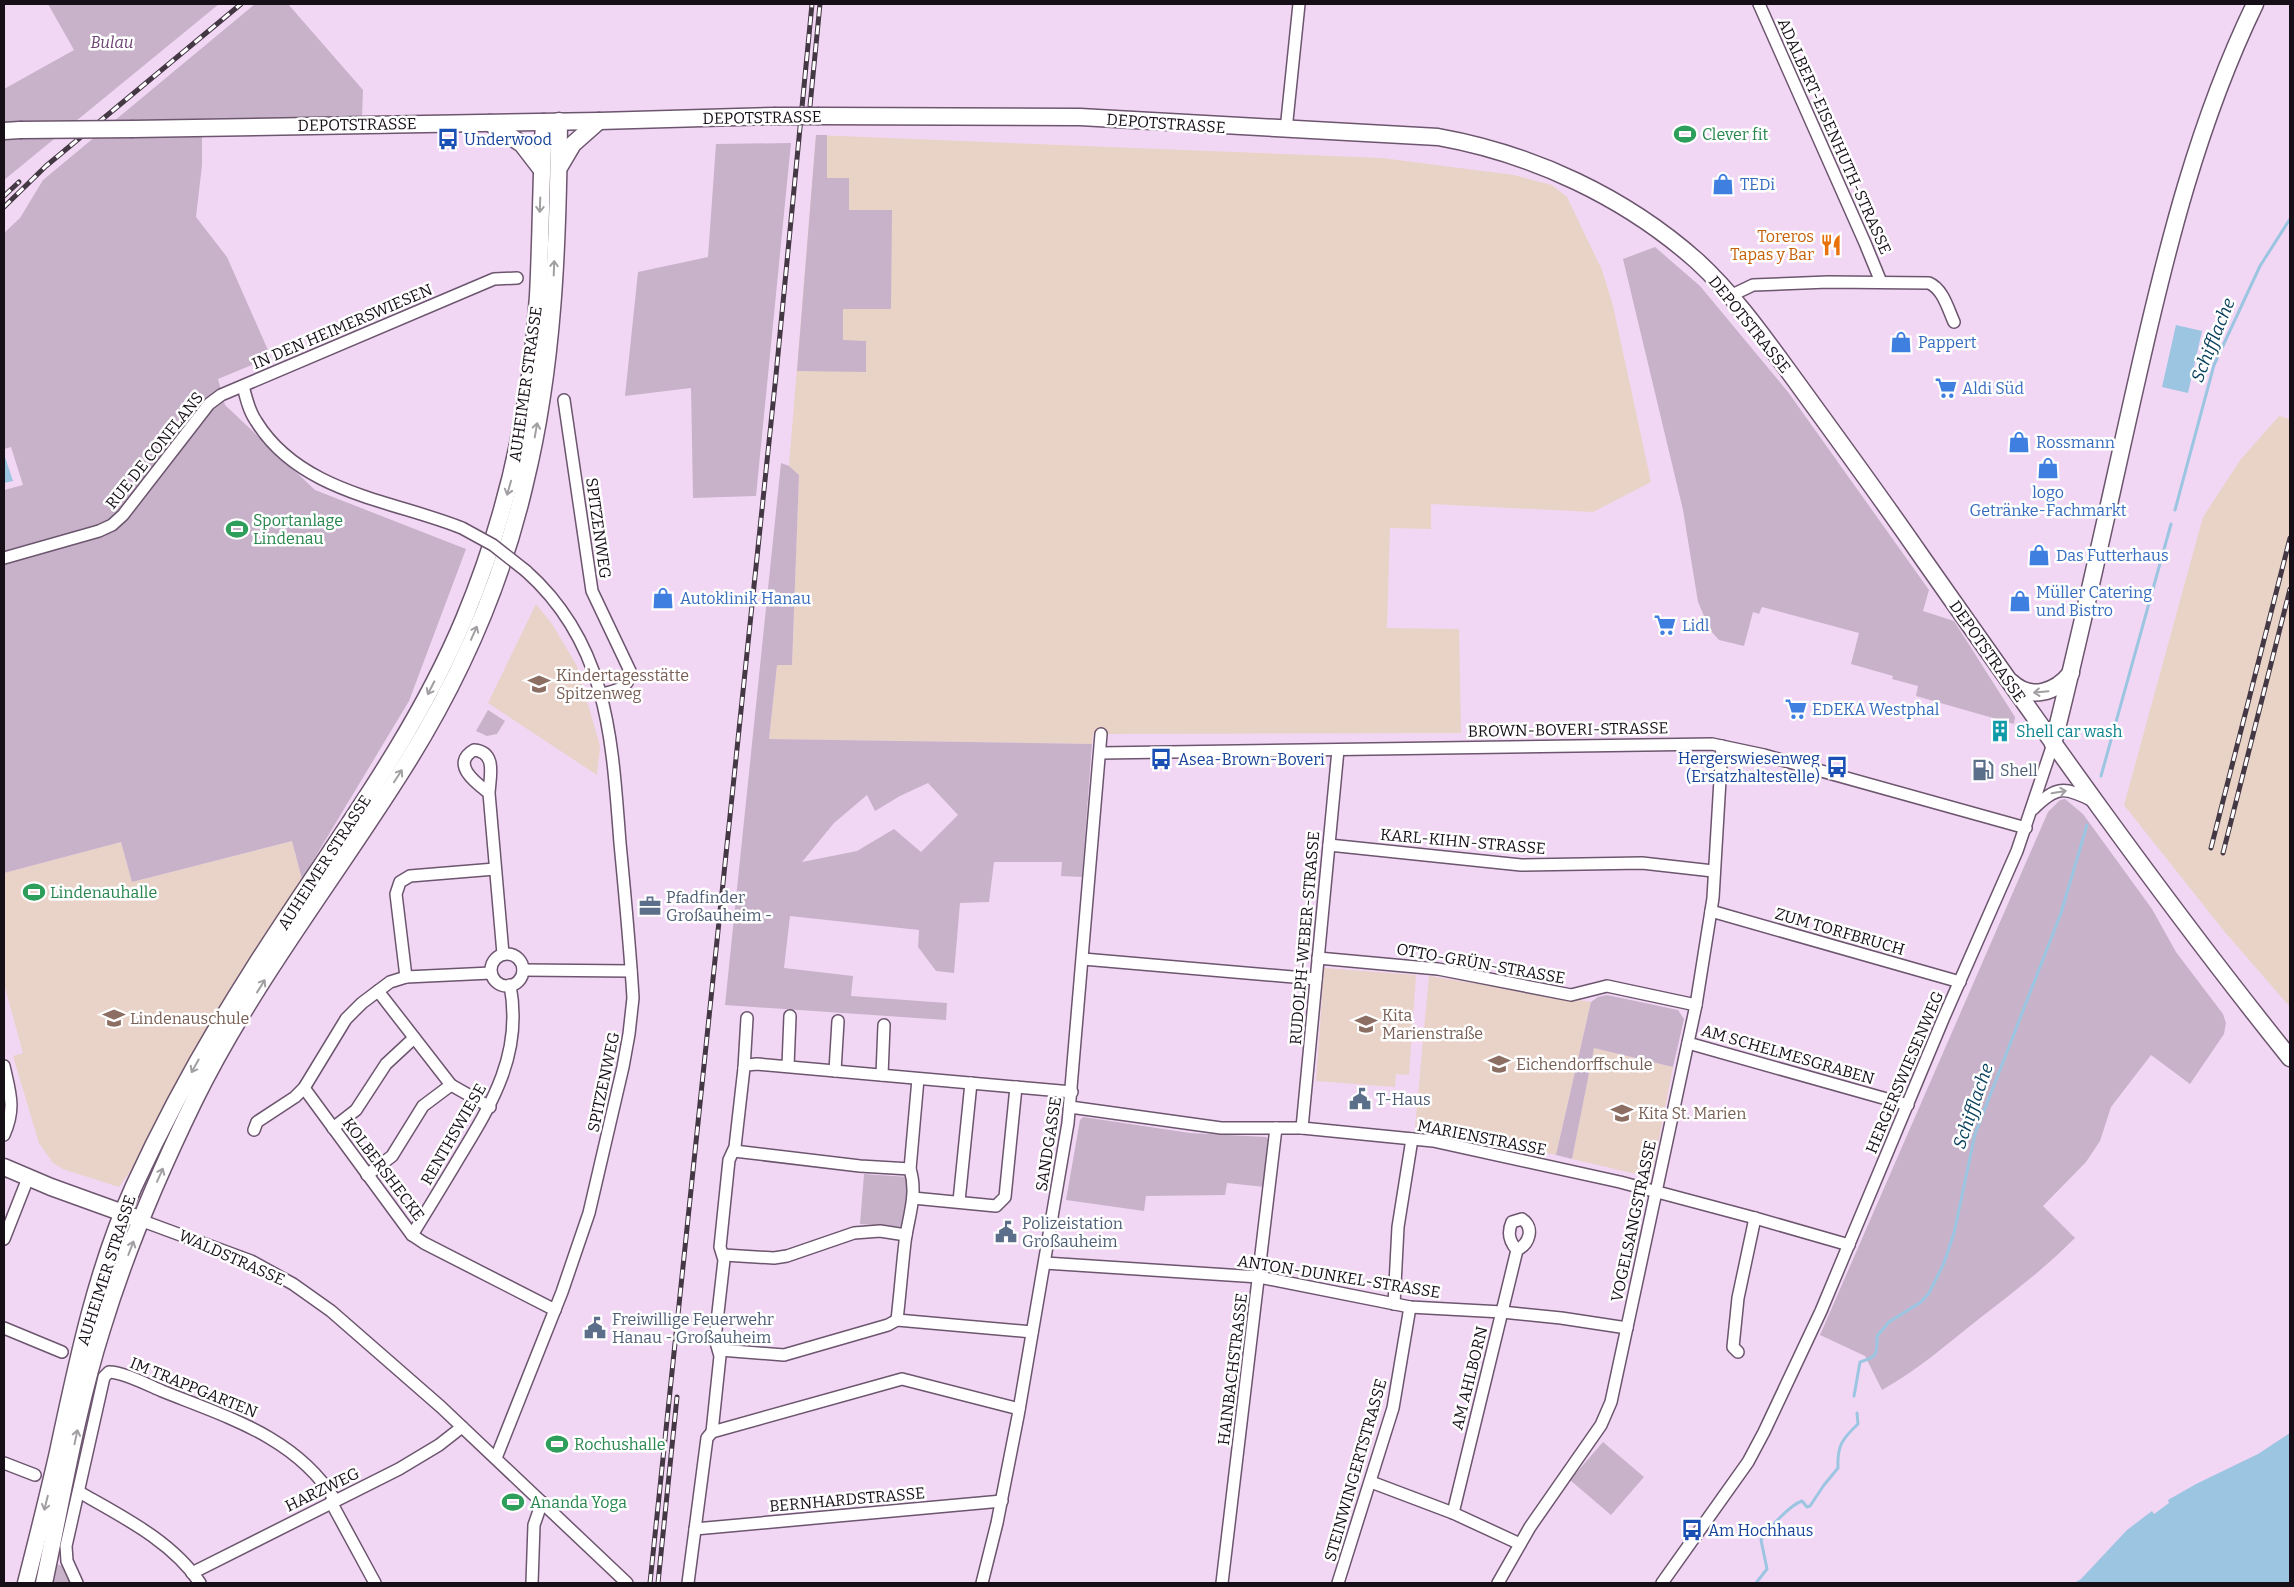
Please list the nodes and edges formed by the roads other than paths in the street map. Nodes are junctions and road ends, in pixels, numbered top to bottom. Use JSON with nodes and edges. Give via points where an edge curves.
{"nodes":[{"id":1,"x":1299,"y":4,"type":"edge"},
{"id":2,"x":1759,"y":4,"type":"edge"},
{"id":3,"x":2255,"y":4,"type":"edge"},
{"id":4,"x":599,"y":121,"type":"junction"},
{"id":5,"x":490,"y":122,"type":"junction"},
{"id":6,"x":551,"y":122,"type":"junction"},
{"id":7,"x":1286,"y":130,"type":"junction"},
{"id":8,"x":4,"y":131,"type":"edge"},
{"id":9,"x":550,"y":170,"type":"junction"},
{"id":10,"x":517,"y":278,"type":"dead end"},
{"id":11,"x":1881,"y":282,"type":"junction"},
{"id":12,"x":1730,"y":296,"type":"junction"},
{"id":13,"x":1954,"y":322,"type":"dead end"},
{"id":14,"x":243,"y":386,"type":"junction"},
{"id":15,"x":564,"y":400,"type":"dead end"},
{"id":16,"x":4,"y":558,"type":"edge"},
{"id":17,"x":526,"y":571,"type":"joint"},
{"id":18,"x":2071,"y":673,"type":"junction"},
{"id":19,"x":2008,"y":680,"type":"junction"},
{"id":20,"x":602,"y":694,"type":"junction"},
{"id":21,"x":1101,"y":734,"type":"dead end"},
{"id":22,"x":2053,"y":744,"type":"junction"},
{"id":23,"x":1722,"y":746,"type":"junction"},
{"id":24,"x":1338,"y":750,"type":"junction"},
{"id":25,"x":1100,"y":753,"type":"junction"},
{"id":26,"x":489,"y":793,"type":"dead end"},
{"id":27,"x":2094,"y":801,"type":"junction"},
{"id":28,"x":2030,"y":812,"type":"junction"},
{"id":29,"x":2026,"y":828,"type":"junction"},
{"id":30,"x":1329,"y":845,"type":"junction"},
{"id":31,"x":495,"y":869,"type":"junction"},
{"id":32,"x":1713,"y":871,"type":"junction"},
{"id":33,"x":1711,"y":911,"type":"junction"},
{"id":34,"x":503,"y":954,"type":"junction"},
{"id":35,"x":1318,"y":958,"type":"junction"},
{"id":36,"x":1083,"y":959,"type":"junction"},
{"id":37,"x":523,"y":970,"type":"junction"},
{"id":38,"x":632,"y":971,"type":"junction"},
{"id":39,"x":491,"y":973,"type":"junction"},
{"id":40,"x":406,"y":977,"type":"junction"},
{"id":41,"x":1316,"y":979,"type":"junction"},
{"id":42,"x":1960,"y":982,"type":"junction"},
{"id":43,"x":510,"y":986,"type":"junction"},
{"id":44,"x":378,"y":991,"type":"junction"},
{"id":45,"x":1696,"y":1005,"type":"junction"},
{"id":46,"x":790,"y":1016,"type":"dead end"},
{"id":47,"x":747,"y":1018,"type":"dead end"},
{"id":48,"x":838,"y":1021,"type":"dead end"},
{"id":49,"x":884,"y":1025,"type":"dead end"},
{"id":50,"x":414,"y":1038,"type":"junction"},
{"id":51,"x":1688,"y":1043,"type":"junction"},
{"id":52,"x":2290,"y":1058,"type":"edge"},
{"id":53,"x":4,"y":1066,"type":"edge"},
{"id":54,"x":788,"y":1066,"type":"junction"},
{"id":55,"x":744,"y":1068,"type":"junction"},
{"id":56,"x":835,"y":1071,"type":"junction"},
{"id":57,"x":882,"y":1075,"type":"junction"},
{"id":58,"x":918,"y":1079,"type":"junction"},
{"id":59,"x":971,"y":1082,"type":"junction"},
{"id":60,"x":451,"y":1084,"type":"junction"},
{"id":61,"x":1016,"y":1087,"type":"junction"},
{"id":62,"x":304,"y":1088,"type":"junction"},
{"id":63,"x":1072,"y":1092,"type":"junction"},
{"id":64,"x":1908,"y":1105,"type":"junction"},
{"id":65,"x":490,"y":1107,"type":"junction"},
{"id":66,"x":1070,"y":1107,"type":"junction"},
{"id":67,"x":333,"y":1128,"type":"junction"},
{"id":68,"x":1276,"y":1128,"type":"junction"},
{"id":69,"x":1302,"y":1128,"type":"junction"},
{"id":70,"x":254,"y":1130,"type":"dead end"},
{"id":71,"x":4,"y":1135,"type":"edge"},
{"id":72,"x":1412,"y":1140,"type":"junction"},
{"id":73,"x":734,"y":1151,"type":"junction"},
{"id":74,"x":4,"y":1168,"type":"edge"},
{"id":75,"x":910,"y":1169,"type":"junction"},
{"id":76,"x":367,"y":1175,"type":"junction"},
{"id":77,"x":28,"y":1178,"type":"junction"},
{"id":78,"x":1656,"y":1191,"type":"junction"},
{"id":79,"x":913,"y":1198,"type":"junction"},
{"id":80,"x":959,"y":1201,"type":"junction"},
{"id":81,"x":123,"y":1213,"type":"junction"},
{"id":82,"x":1755,"y":1218,"type":"junction"},
{"id":83,"x":140,"y":1220,"type":"junction"},
{"id":84,"x":412,"y":1235,"type":"junction"},
{"id":85,"x":906,"y":1235,"type":"junction"},
{"id":86,"x":4,"y":1239,"type":"edge"},
{"id":87,"x":1849,"y":1245,"type":"junction"},
{"id":88,"x":1516,"y":1250,"type":"dead end"},
{"id":89,"x":724,"y":1255,"type":"junction"},
{"id":90,"x":1045,"y":1263,"type":"junction"},
{"id":91,"x":1259,"y":1277,"type":"junction"},
{"id":92,"x":1394,"y":1304,"type":"junction"},
{"id":93,"x":1410,"y":1306,"type":"junction"},
{"id":94,"x":555,"y":1310,"type":"junction"},
{"id":95,"x":1502,"y":1312,"type":"junction"},
{"id":96,"x":897,"y":1320,"type":"junction"},
{"id":97,"x":4,"y":1328,"type":"edge"},
{"id":98,"x":1627,"y":1328,"type":"junction"},
{"id":99,"x":1032,"y":1332,"type":"junction"},
{"id":100,"x":720,"y":1350,"type":"junction"},
{"id":101,"x":62,"y":1352,"type":"dead end"},
{"id":102,"x":1738,"y":1352,"type":"dead end"},
{"id":103,"x":1019,"y":1409,"type":"junction"},
{"id":104,"x":462,"y":1427,"type":"junction"},
{"id":105,"x":712,"y":1432,"type":"junction"},
{"id":106,"x":496,"y":1458,"type":"junction"},
{"id":107,"x":4,"y":1463,"type":"edge"},
{"id":108,"x":35,"y":1475,"type":"dead end"},
{"id":109,"x":1371,"y":1482,"type":"junction"},
{"id":110,"x":79,"y":1492,"type":"junction"},
{"id":111,"x":333,"y":1501,"type":"junction"},
{"id":112,"x":1002,"y":1501,"type":"junction"},
{"id":113,"x":542,"y":1502,"type":"junction"},
{"id":114,"x":1453,"y":1513,"type":"junction"},
{"id":115,"x":695,"y":1529,"type":"junction"},
{"id":116,"x":1520,"y":1544,"type":"junction"},
{"id":117,"x":192,"y":1573,"type":"junction"},
{"id":118,"x":26,"y":1583,"type":"edge"},
{"id":119,"x":44,"y":1583,"type":"edge"},
{"id":120,"x":78,"y":1583,"type":"edge"},
{"id":121,"x":200,"y":1583,"type":"edge"},
{"id":122,"x":375,"y":1583,"type":"edge"},
{"id":123,"x":532,"y":1583,"type":"edge"},
{"id":124,"x":627,"y":1583,"type":"edge"},
{"id":125,"x":688,"y":1583,"type":"edge"},
{"id":126,"x":982,"y":1583,"type":"edge"},
{"id":127,"x":1222,"y":1583,"type":"edge"},
{"id":128,"x":1338,"y":1583,"type":"edge"},
{"id":129,"x":1498,"y":1583,"type":"edge"},
{"id":130,"x":1662,"y":1583,"type":"edge"}],
"edges":[{"from":1,"to":7,"type":"street"},
{"from":2,"to":11,"type":"street","name":"ADALBERT-EISENHUTH-STRASSE"},
{"from":3,"to":18,"type":"main road","via":[[2209,110],[2171,232]]},
{"from":4,"to":6,"type":"main road","name":"DEPOTSTRASSE"},
{"from":4,"to":7,"type":"main road","name":"DEPOTSTRASSE","bridge":true,"via":[[774,116],[1080,117]]},
{"from":4,"to":9,"type":"main road"},
{"from":5,"to":6,"type":"main road","name":"DEPOTSTRASSE"},
{"from":5,"to":8,"type":"main road","name":"DEPOTSTRASSE","bridge":true},
{"from":5,"to":9,"type":"main road","via":[[522,144]]},
{"from":6,"to":9,"type":"main road","name":"AUHEIMER STRASSE"},
{"from":7,"to":12,"type":"main road","name":"DEPOTSTRASSE","via":[[1438,137],[1482,146],[1525,160],[1581,184],[1622,207],[1695,260]]},
{"from":9,"to":81,"type":"main road","name":"AUHEIMER STRASSE","one_way":true,"via":[[527,399],[511,479],[496,532],[464,620],[400,744],[202,1054]]},
{"from":83,"to":9,"type":"main road","name":"AUHEIMER STRASSE","one_way":true,"via":[[216,1060],[264,980],[406,765],[479,624],[525,486],[536,435],[548,354]]},
{"from":10,"to":14,"type":"street","name":"IN DEN HEIMERSWIESEN","via":[[494,279]]},
{"from":11,"to":12,"type":"street","via":[[1753,286]]},
{"from":11,"to":13,"type":"street","via":[[1933,285]]},
{"from":12,"to":19,"type":"main road","name":"DEPOTSTRASSE","via":[[1820,414]]},
{"from":14,"to":16,"type":"street","name":"RUE DE CONFLANS","via":[[221,395],[210,404],[112,525]]},
{"from":14,"to":17,"type":"street","name":"IN DEN HEIMERSWIESEN","bridge":true,"via":[[251,412],[262,430],[285,454],[315,475],[372,500],[462,528],[493,545]]},
{"from":15,"to":20,"type":"street","name":"SPITZENWEG","via":[[592,591],[630,671],[630,678],[622,688]]},
{"from":17,"to":20,"type":"street","name":"SPITZENWEG","via":[[572,626]]},
{"from":18,"to":19,"type":"main road","one_way":true,"via":[[2060,686],[2044,692],[2024,691]]},
{"from":18,"to":22,"type":"main road"},
{"from":19,"to":22,"type":"main road","name":"DEPOTSTRASSE"},
{"from":20,"to":38,"type":"street","name":"SPITZENWEG","via":[[614,763]]},
{"from":21,"to":25,"type":"street","name":"SANDGASSE"},
{"from":22,"to":27,"type":"main road","name":"DEPOTSTRASSE"},
{"from":22,"to":28,"type":"street","name":"HERGERSWIESENWEG"},
{"from":23,"to":24,"type":"street","name":"BROWN-BOVERI-STRASSE","via":[[1610,744]]},
{"from":23,"to":29,"type":"street","name":"BROWN-BOVERI-STRASSE"},
{"from":23,"to":32,"type":"street","name":"VOGELSANGSTRASSE"},
{"from":24,"to":25,"type":"street","name":"BROWN-BOVERI-STRASSE"},
{"from":24,"to":30,"type":"street","name":"RUDOLPH-WEBER-STRASSE"},
{"from":25,"to":36,"type":"street","name":"SANDGASSE"},
{"from":26,"to":31,"type":"street"},
{"from":28,"to":27,"type":"street","one_way":true,"via":[[2059,790],[2074,792]]},
{"from":27,"to":52,"type":"main road","name":"DEPOTSTRASSE"},
{"from":28,"to":29,"type":"street","name":"HERGERSWIESENWEG"},
{"from":29,"to":42,"type":"street","name":"HERGERSWIESENWEG"},
{"from":30,"to":32,"type":"street","name":"KARL-KIHN-STRASSE","via":[[1528,866],[1642,863]]},
{"from":30,"to":35,"type":"street","name":"RUDOLPH-WEBER-STRASSE"},
{"from":31,"to":34,"type":"street"},
{"from":31,"to":40,"type":"street","via":[[410,876],[400,882],[396,894]]},
{"from":32,"to":33,"type":"street","name":"VOGELSANGSTRASSE"},
{"from":33,"to":42,"type":"street","name":"ZUM TORFBRUCH"},
{"from":33,"to":45,"type":"street","name":"VOGELSANGSTRASSE"},
{"from":34,"to":37,"type":"street","via":[[516,956]]},
{"from":34,"to":39,"type":"street","via":[[494,959]]},
{"from":35,"to":41,"type":"street","name":"RUDOLPH-WEBER-STRASSE"},
{"from":35,"to":45,"type":"street","name":"OTTO-GRÜN-STRASSE","via":[[1432,968],[1571,995],[1607,986]]},
{"from":36,"to":41,"type":"street"},
{"from":36,"to":63,"type":"street","name":"SANDGASSE"},
{"from":37,"to":38,"type":"street"},
{"from":37,"to":43,"type":"street","via":[[520,979]]},
{"from":38,"to":94,"type":"street","name":"SPITZENWEG","via":[[630,1034],[609,1132],[589,1213]]},
{"from":39,"to":40,"type":"street"},
{"from":39,"to":43,"type":"street","via":[[496,982]]},
{"from":40,"to":44,"type":"street","via":[[390,982]]},
{"from":41,"to":69,"type":"street","name":"RUDOLPH-WEBER-STRASSE"},
{"from":42,"to":64,"type":"street","name":"HERGERSWIESENWEG"},
{"from":43,"to":65,"type":"street","name":"RENTHSWIESE","via":[[515,1011],[513,1033],[504,1072]]},
{"from":44,"to":50,"type":"street"},
{"from":44,"to":62,"type":"street","via":[[346,1019]]},
{"from":45,"to":51,"type":"street","name":"VOGELSANGSTRASSE"},
{"from":46,"to":54,"type":"street"},
{"from":47,"to":55,"type":"street"},
{"from":48,"to":56,"type":"street"},
{"from":49,"to":57,"type":"street"},
{"from":50,"to":60,"type":"street"},
{"from":50,"to":67,"type":"street","via":[[386,1064],[356,1110]]},
{"from":51,"to":64,"type":"street","name":"AM SCHELMESGRABEN"},
{"from":51,"to":78,"type":"street","name":"VOGELSANGSTRASSE"},
{"from":53,"to":71,"type":"street","via":[[12,1105]]},
{"from":54,"to":55,"type":"street","via":[[752,1064]]},
{"from":54,"to":56,"type":"street"},
{"from":55,"to":73,"type":"street"},
{"from":56,"to":57,"type":"street"},
{"from":57,"to":58,"type":"street"},
{"from":58,"to":59,"type":"street"},
{"from":58,"to":75,"type":"street"},
{"from":59,"to":61,"type":"street"},
{"from":59,"to":80,"type":"street"},
{"from":60,"to":65,"type":"street"},
{"from":60,"to":76,"type":"street","via":[[423,1106],[392,1156]]},
{"from":61,"to":63,"type":"street"},
{"from":61,"to":80,"type":"street","via":[[1005,1197],[996,1206]]},
{"from":62,"to":67,"type":"street","name":"KOLBERSHECKE"},
{"from":62,"to":70,"type":"street","via":[[257,1122]]},
{"from":63,"to":66,"type":"street","name":"SANDGASSE"},
{"from":64,"to":87,"type":"street","name":"HERGERSWIESENWEG"},
{"from":65,"to":84,"type":"street","name":"RENTHSWIESE"},
{"from":66,"to":68,"type":"street","name":"MARIENSTRASSE","via":[[1221,1128]]},
{"from":66,"to":90,"type":"street","name":"SANDGASSE"},
{"from":67,"to":76,"type":"street","name":"KOLBERSHECKE"},
{"from":68,"to":69,"type":"street","name":"MARIENSTRASSE"},
{"from":68,"to":91,"type":"street","name":"HAINBACHSTRASSE"},
{"from":69,"to":72,"type":"street","name":"MARIENSTRASSE"},
{"from":72,"to":78,"type":"street","name":"MARIENSTRASSE","via":[[1434,1141]]},
{"from":72,"to":92,"type":"street","via":[[1398,1227]]},
{"from":73,"to":75,"type":"street"},
{"from":73,"to":89,"type":"street","via":[[729,1160],[720,1247]]},
{"from":74,"to":77,"type":"main road","name":"WALDSTRASSE"},
{"from":75,"to":79,"type":"street","via":[[914,1181]]},
{"from":76,"to":84,"type":"street","name":"KOLBERSHECKE"},
{"from":77,"to":81,"type":"main road","name":"WALDSTRASSE"},
{"from":77,"to":86,"type":"street"},
{"from":78,"to":82,"type":"street","name":"MARIENSTRASSE"},
{"from":78,"to":98,"type":"street","name":"VOGELSANGSTRASSE"},
{"from":79,"to":80,"type":"street"},
{"from":79,"to":85,"type":"street"},
{"from":81,"to":83,"type":"main road","name":"WALDSTRASSE"},
{"from":81,"to":118,"type":"main road","name":"AUHEIMER STRASSE","one_way":true,"via":[[80,1353]]},
{"from":82,"to":87,"type":"street","name":"MARIENSTRASSE"},
{"from":82,"to":102,"type":"street","via":[[1736,1310],[1733,1347]]},
{"from":83,"to":104,"type":"street","name":"WALDSTRASSE","via":[[251,1261],[293,1284],[358,1332]]},
{"from":119,"to":83,"type":"main road","name":"AUHEIMER STRASSE","one_way":true,"via":[[88,1378],[112,1297]]},
{"from":84,"to":94,"type":"street","name":"KOLBERSHECKE"},
{"from":85,"to":89,"type":"street","via":[[880,1231],[854,1233],[787,1256]]},
{"from":85,"to":96,"type":"street"},
{"from":87,"to":130,"type":"street","name":"HERGERSWIESENWEG","via":[[1775,1410],[1748,1462]]},
{"from":88,"to":95,"type":"street","name":"AM AHLBORN"},
{"from":89,"to":100,"type":"street","via":[[715,1339]]},
{"from":90,"to":91,"type":"street","name":"ANTON-DUNKEL-STRASSE"},
{"from":90,"to":99,"type":"street","name":"SANDGASSE"},
{"from":91,"to":92,"type":"street","name":"ANTON-DUNKEL-STRASSE"},
{"from":91,"to":127,"type":"street","name":"HAINBACHSTRASSE"},
{"from":92,"to":93,"type":"street","name":"ANTON-DUNKEL-STRASSE"},
{"from":93,"to":95,"type":"street","name":"ANTON-DUNKEL-STRASSE"},
{"from":93,"to":109,"type":"street","name":"STEINWINGERTSTRASSE","via":[[1393,1408]]},
{"from":94,"to":106,"type":"street","name":"SPITZENWEG"},
{"from":95,"to":98,"type":"street","name":"ANTON-DUNKEL-STRASSE"},
{"from":95,"to":114,"type":"street","name":"AM AHLBORN"},
{"from":96,"to":99,"type":"street"},
{"from":96,"to":100,"type":"street","via":[[784,1355]]},
{"from":97,"to":101,"type":"street"},
{"from":98,"to":116,"type":"street","name":"VOGELSANGSTRASSE","via":[[1612,1402],[1605,1418]]},
{"from":99,"to":103,"type":"street","name":"SANDGASSE"},
{"from":100,"to":105,"type":"street"},
{"from":103,"to":105,"type":"street","via":[[902,1379]]},
{"from":103,"to":112,"type":"street","name":"SANDGASSE"},
{"from":104,"to":106,"type":"street","name":"WALDSTRASSE"},
{"from":104,"to":111,"type":"street","name":"HARZWEG","via":[[412,1462]]},
{"from":105,"to":115,"type":"street","via":[[707,1438]]},
{"from":106,"to":113,"type":"street","name":"WALDSTRASSE"},
{"from":107,"to":108,"type":"street"},
{"from":109,"to":114,"type":"street"},
{"from":109,"to":128,"type":"street","name":"STEINWINGERTSTRASSE"},
{"from":110,"to":111,"type":"street","name":"IM TRAPPGARTEN","via":[[104,1377],[111,1371],[238,1421],[272,1438],[314,1473]]},
{"from":110,"to":117,"type":"street","via":[[141,1529]]},
{"from":110,"to":120,"type":"street","name":"IM TRAPPGARTEN","via":[[66,1550],[67,1561]]},
{"from":111,"to":117,"type":"street","name":"HARZWEG"},
{"from":111,"to":122,"type":"street","name":"IM TRAPPGARTEN"},
{"from":112,"to":115,"type":"street","name":"BERNHARDSTRASSE"},
{"from":112,"to":126,"type":"street","name":"SANDGASSE"},
{"from":113,"to":123,"type":"street","via":[[534,1525]]},
{"from":113,"to":124,"type":"street","name":"WALDSTRASSE"},
{"from":114,"to":116,"type":"street"},
{"from":115,"to":125,"type":"street"},
{"from":116,"to":129,"type":"street","name":"VOGELSANGSTRASSE"},
{"from":117,"to":121,"type":"street"}]}
